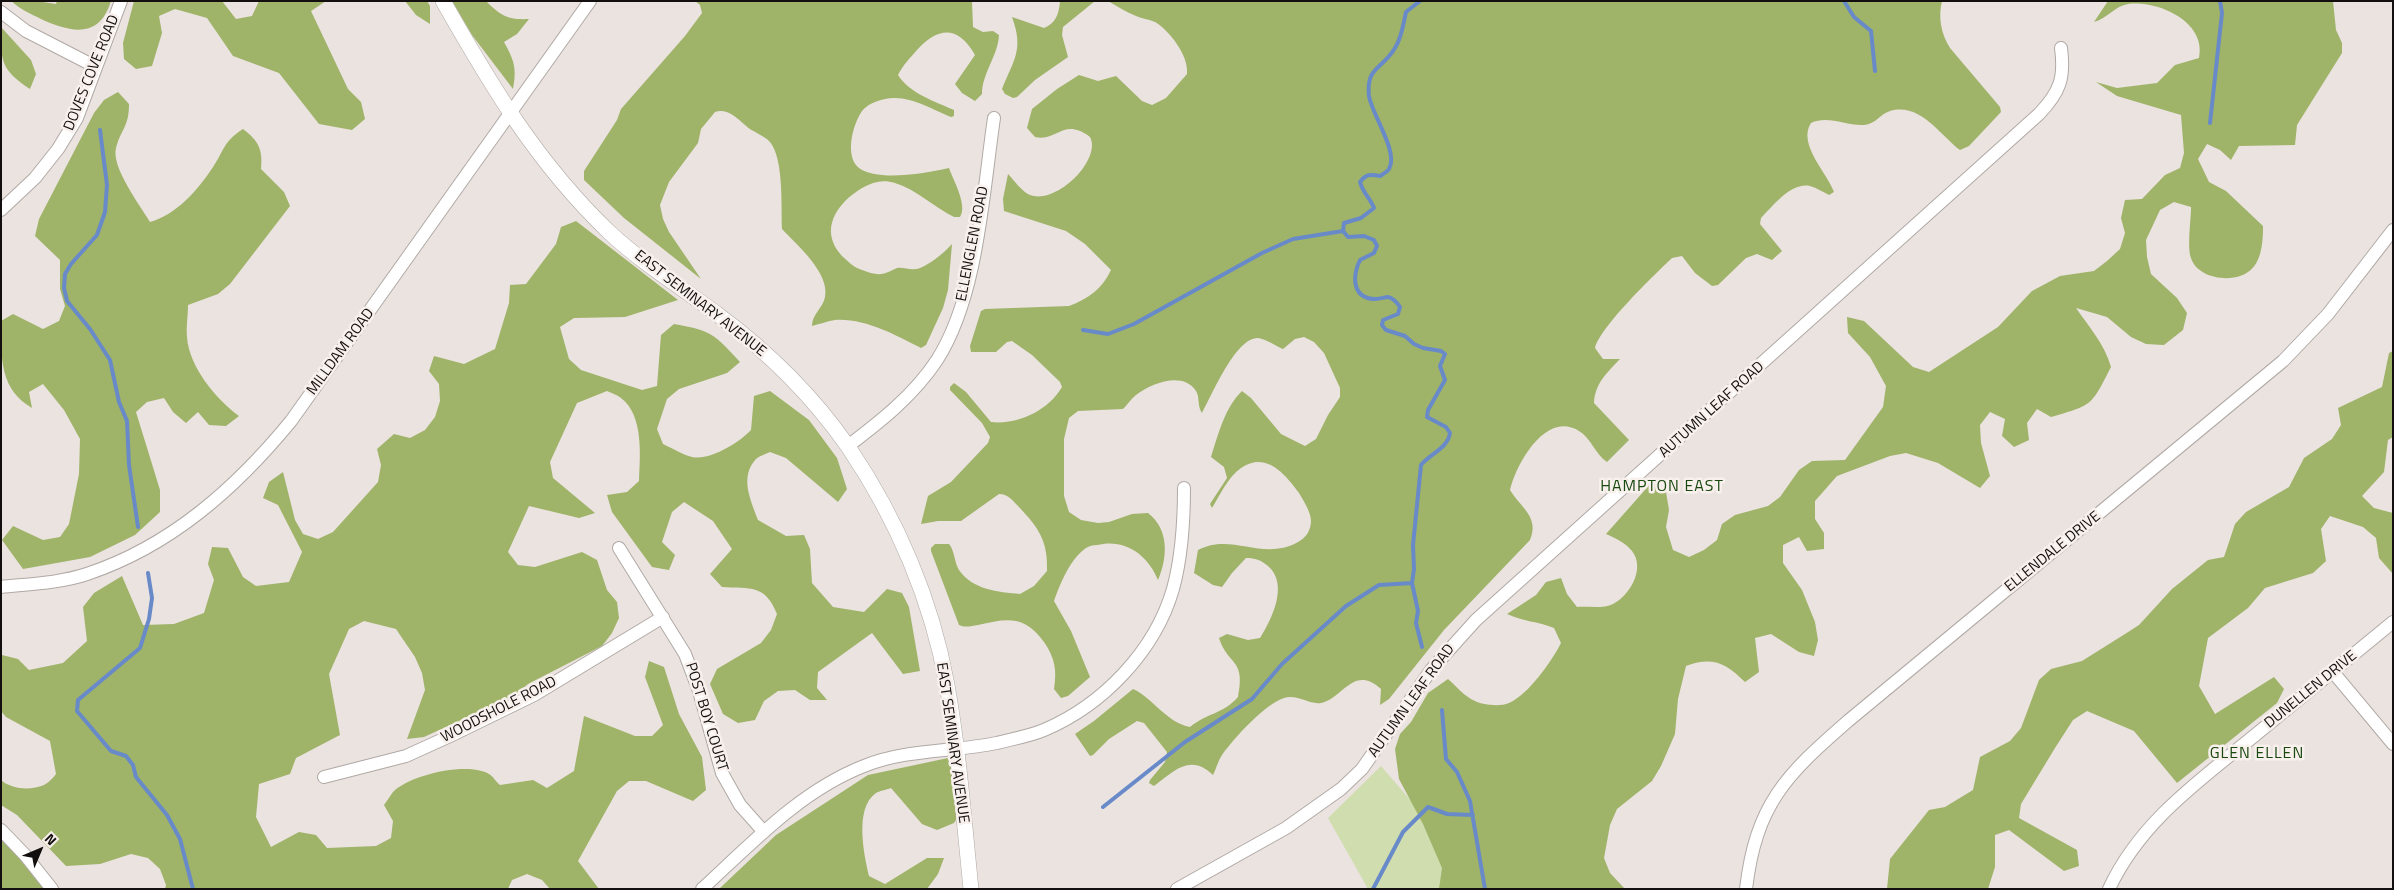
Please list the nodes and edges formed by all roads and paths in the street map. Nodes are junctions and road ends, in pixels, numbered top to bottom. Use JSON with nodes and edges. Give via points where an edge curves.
{"nodes":[{"id":1,"x":121,"y":1,"type":"edge"},
{"id":2,"x":443,"y":1,"type":"edge"},
{"id":3,"x":590,"y":1,"type":"edge"},
{"id":4,"x":1,"y":12,"type":"edge"},
{"id":5,"x":2061,"y":48,"type":"dead end"},
{"id":6,"x":96,"y":67,"type":"junction"},
{"id":7,"x":509,"y":114,"type":"junction"},
{"id":8,"x":994,"y":118,"type":"dead end"},
{"id":9,"x":1,"y":210,"type":"edge"},
{"id":10,"x":2393,"y":230,"type":"edge"},
{"id":11,"x":848,"y":446,"type":"junction"},
{"id":12,"x":1184,"y":488,"type":"dead end"},
{"id":13,"x":619,"y":548,"type":"dead end"},
{"id":14,"x":1,"y":587,"type":"edge"},
{"id":15,"x":663,"y":617,"type":"junction"},
{"id":16,"x":2393,"y":622,"type":"edge"},
{"id":17,"x":2333,"y":672,"type":"junction"},
{"id":18,"x":2393,"y":744,"type":"edge"},
{"id":19,"x":956,"y":749,"type":"junction"},
{"id":20,"x":324,"y":777,"type":"dead end"},
{"id":21,"x":1,"y":830,"type":"edge"},
{"id":22,"x":764,"y":832,"type":"junction"},
{"id":23,"x":52,"y":889,"type":"edge"},
{"id":24,"x":702,"y":889,"type":"edge"},
{"id":25,"x":971,"y":889,"type":"edge"},
{"id":26,"x":1177,"y":889,"type":"edge"},
{"id":27,"x":1746,"y":889,"type":"edge"},
{"id":28,"x":2109,"y":889,"type":"edge"}],
"edges":[{"from":1,"to":6,"type":"street","name":"DOVES COVE ROAD"},
{"from":2,"to":7,"type":"street","name":"EAST SEMINARY AVENUE"},
{"from":3,"to":7,"type":"street","name":"MILLDAM ROAD"},
{"from":4,"to":6,"type":"street","via":[[26,31]]},
{"from":5,"to":26,"type":"street","name":"AUTUMN LEAF ROAD","via":[[2064,70],[2051,101],[1476,620],[1431,670],[1362,769],[1342,789],[1286,828]]},
{"from":6,"to":9,"type":"street","name":"DOVES COVE ROAD","via":[[76,118],[58,149],[35,178]]},
{"from":7,"to":11,"type":"street","name":"EAST SEMINARY AVENUE","via":[[540,157],[610,233],[757,345]]},
{"from":7,"to":14,"type":"street","name":"MILLDAM ROAD","via":[[291,421],[238,480],[182,527],[121,561],[86,574],[44,583]]},
{"from":8,"to":11,"type":"street","name":"ELLENGLEN ROAD","via":[[973,261],[952,332],[937,360],[911,392],[889,415]]},
{"from":10,"to":27,"type":"street","name":"ELLENDALE DRIVE","via":[[2328,314],[2283,361],[1805,759],[1783,784],[1764,816],[1754,843]]},
{"from":11,"to":19,"type":"street","name":"EAST SEMINARY AVENUE","via":[[898,533],[918,582],[947,684]]},
{"from":12,"to":19,"type":"street","via":[[1181,552],[1172,591],[1156,630],[1131,666],[1101,695],[1071,717],[1043,731]]},
{"from":13,"to":15,"type":"street","name":"POST BOY COURT"},
{"from":15,"to":20,"type":"street","name":"WOODSHOLE ROAD","via":[[534,695],[450,736],[406,756]]},
{"from":15,"to":22,"type":"street","name":"POST BOY COURT","via":[[692,668],[722,773],[740,805]]},
{"from":16,"to":17,"type":"street","name":"DUNELLEN DRIVE"},
{"from":17,"to":18,"type":"street"},
{"from":17,"to":28,"type":"street","name":"DUNELLEN DRIVE","via":[[2194,785],[2155,821],[2128,853]]},
{"from":19,"to":22,"type":"street","via":[[895,756],[864,766],[802,801]]},
{"from":19,"to":25,"type":"street","name":"EAST SEMINARY AVENUE"},
{"from":21,"to":23,"type":"street"},
{"from":22,"to":24,"type":"street"}]}
